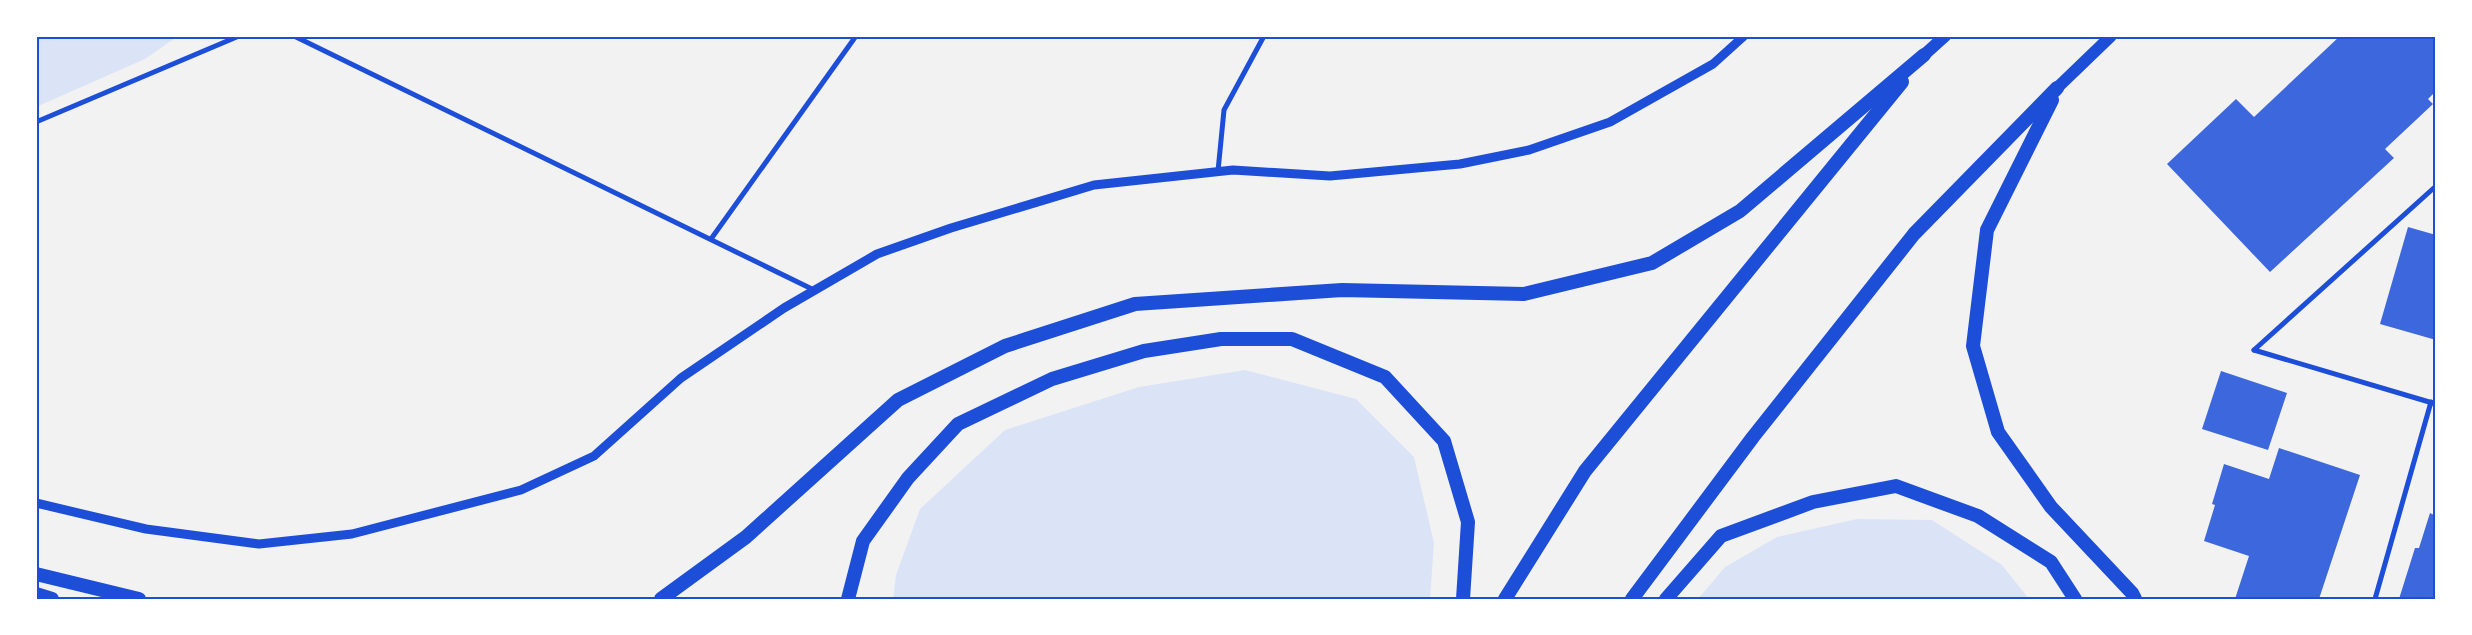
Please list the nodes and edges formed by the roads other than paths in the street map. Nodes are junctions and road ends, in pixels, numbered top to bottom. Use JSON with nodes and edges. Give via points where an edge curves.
{"nodes":[{"id":1,"x":239,"y":36,"type":"edge"},
{"id":2,"x":294,"y":36,"type":"edge"},
{"id":3,"x":856,"y":36,"type":"edge"},
{"id":4,"x":1264,"y":36,"type":"edge"},
{"id":5,"x":1744,"y":36,"type":"edge"},
{"id":6,"x":1945,"y":36,"type":"edge"},
{"id":7,"x":2111,"y":36,"type":"edge"},
{"id":8,"x":1924,"y":55,"type":"junction"},
{"id":9,"x":2057,"y":88,"type":"junction"},
{"id":10,"x":36,"y":122,"type":"edge"},
{"id":11,"x":1218,"y":171,"type":"junction"},
{"id":12,"x":2436,"y":186,"type":"edge"},
{"id":13,"x":711,"y":239,"type":"junction"},
{"id":14,"x":815,"y":290,"type":"junction"},
{"id":15,"x":2434,"y":403,"type":"edge"},
{"id":16,"x":36,"y":503,"type":"edge"},
{"id":17,"x":36,"y":574,"type":"edge"},
{"id":18,"x":36,"y":594,"type":"edge"},
{"id":19,"x":52,"y":599,"type":"edge"},
{"id":20,"x":139,"y":599,"type":"edge"},
{"id":21,"x":661,"y":599,"type":"edge"},
{"id":22,"x":848,"y":599,"type":"edge"},
{"id":23,"x":1463,"y":599,"type":"edge"},
{"id":24,"x":1505,"y":599,"type":"edge"},
{"id":25,"x":1632,"y":599,"type":"edge"},
{"id":26,"x":1666,"y":599,"type":"edge"},
{"id":27,"x":2075,"y":599,"type":"edge"},
{"id":28,"x":2135,"y":599,"type":"edge"},
{"id":29,"x":2375,"y":599,"type":"edge"}],
"edges":[{"from":1,"to":10,"type":"street"},
{"from":2,"to":13,"type":"street"},
{"from":3,"to":13,"type":"street"},
{"from":4,"to":11,"type":"street","via":[[1224,110]]},
{"from":5,"to":11,"type":"street","via":[[1713,64],[1610,122],[1529,150],[1460,164],[1330,176]]},
{"from":6,"to":8,"type":"main road"},
{"from":7,"to":9,"type":"main road"},
{"from":8,"to":21,"type":"highway","via":[[1740,211],[1652,263],[1524,294],[1342,290],[1135,304],[1005,346],[898,400],[746,537]]},
{"from":8,"to":24,"type":"highway","via":[[1585,471]]},
{"from":9,"to":25,"type":"highway","via":[[1914,234],[1753,437]]},
{"from":9,"to":28,"type":"highway","via":[[1988,230],[1973,346],[1998,432],[2051,507]]},
{"from":11,"to":14,"type":"street","via":[[1094,185],[877,254]]},
{"from":12,"to":15,"type":"street","via":[[2254,350]]},
{"from":13,"to":14,"type":"street"},
{"from":14,"to":16,"type":"street","via":[[681,378],[594,456],[521,490],[352,534],[259,544],[146,529]]},
{"from":15,"to":29,"type":"street"},
{"from":17,"to":20,"type":"highway"},
{"from":18,"to":19,"type":"highway"},
{"from":22,"to":23,"type":"highway","via":[[862,541],[908,478],[958,424],[1052,379],[1144,351],[1221,339],[1266,338],[1292,338],[1385,377],[1444,441],[1468,522]]},
{"from":26,"to":27,"type":"highway","via":[[1721,536],[1813,502],[1896,486],[1978,516],[2019,541],[2051,562]]}]}
